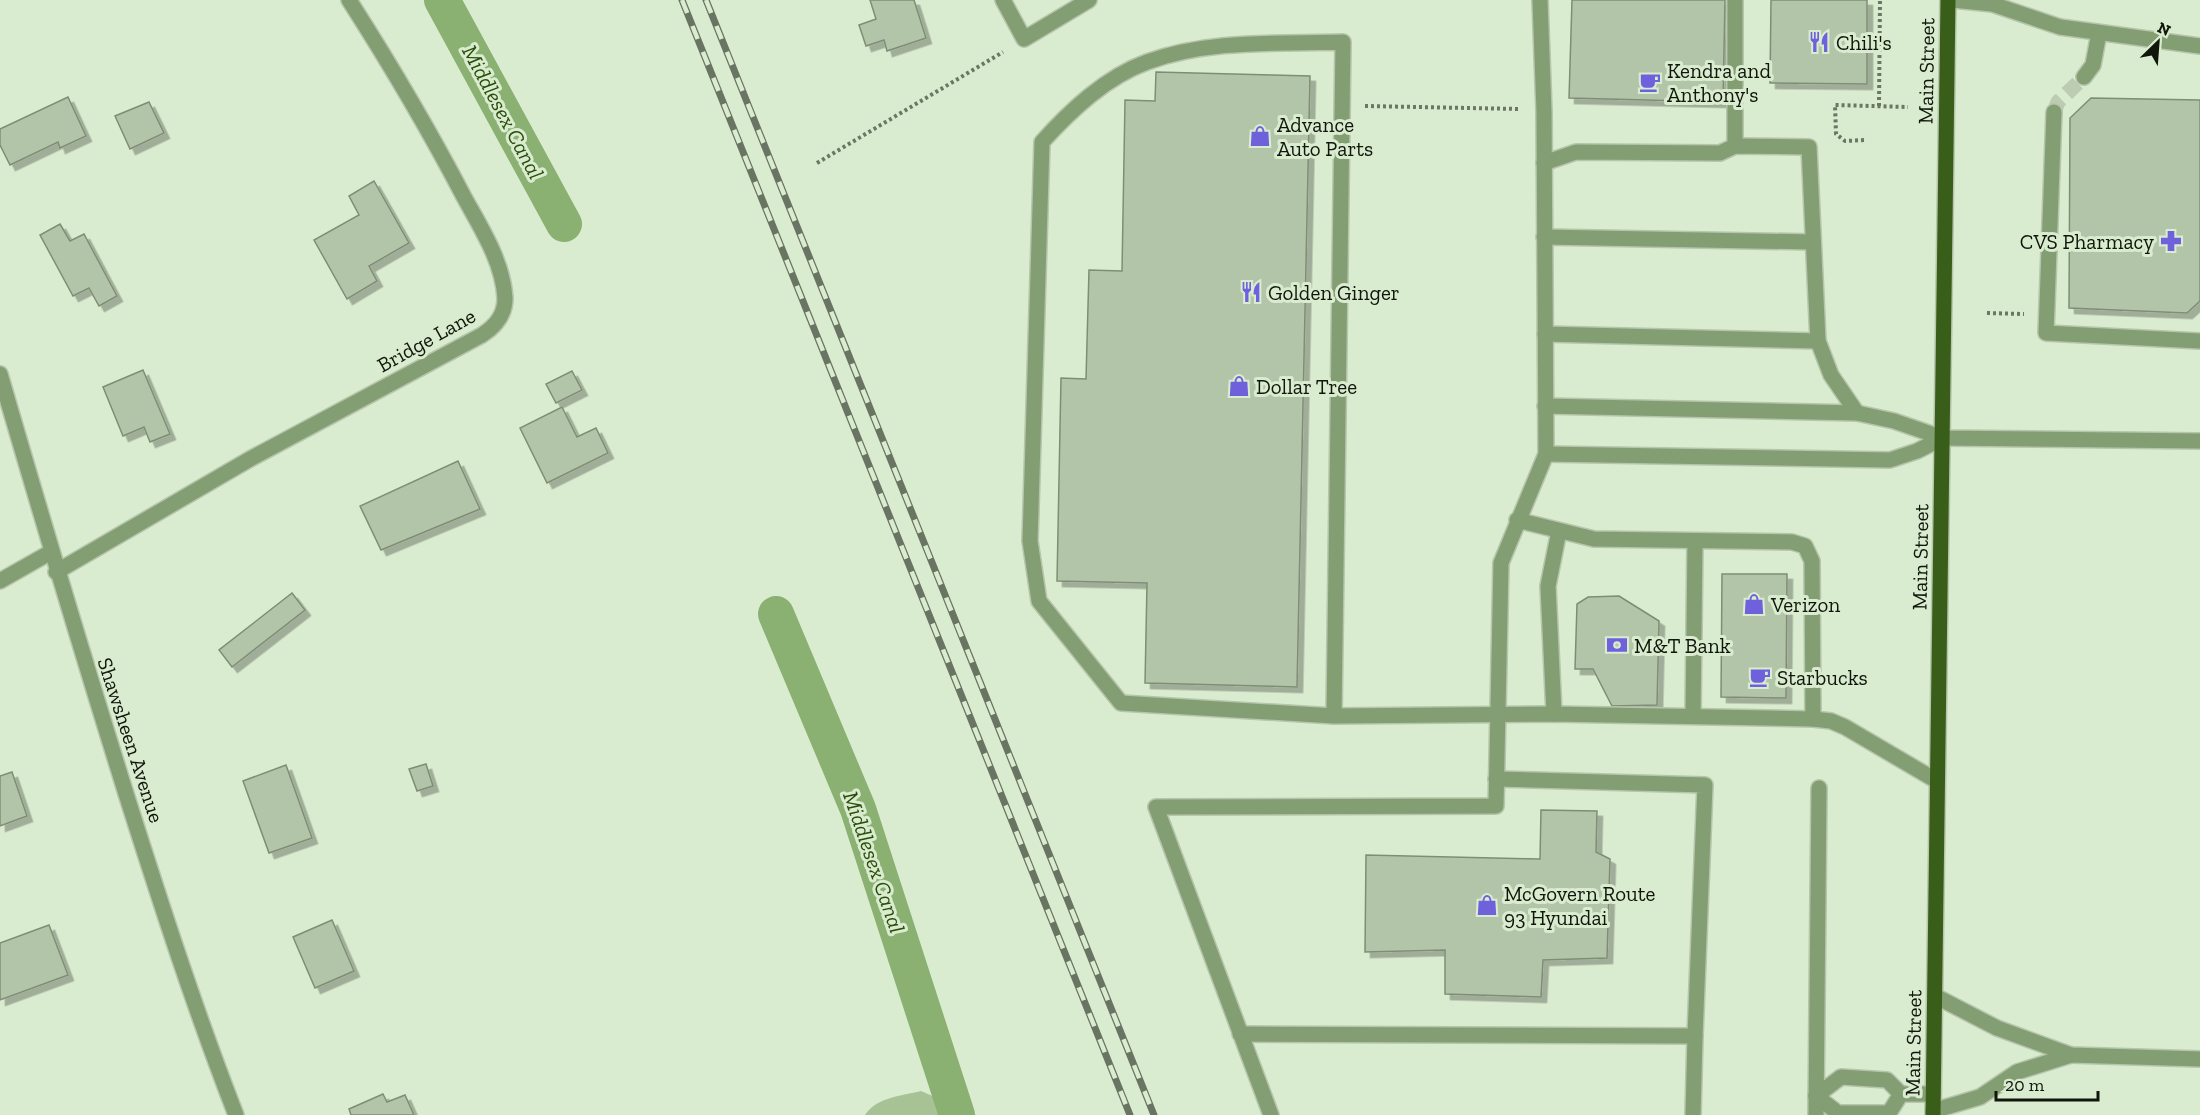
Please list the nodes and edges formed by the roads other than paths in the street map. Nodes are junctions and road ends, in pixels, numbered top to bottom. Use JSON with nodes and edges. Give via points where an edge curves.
{"nodes":[{"id":1,"x":350,"y":0,"type":"edge"},
{"id":2,"x":1004,"y":0,"type":"edge"},
{"id":3,"x":1089,"y":0,"type":"edge"},
{"id":4,"x":1540,"y":0,"type":"edge"},
{"id":5,"x":1735,"y":0,"type":"edge"},
{"id":6,"x":1948,"y":0,"type":"edge"},
{"id":7,"x":1953,"y":0,"type":"edge"},
{"id":8,"x":2099,"y":33,"type":"junction"},
{"id":9,"x":2200,"y":46,"type":"edge"},
{"id":10,"x":2084,"y":77,"type":"tunnel mouth"},
{"id":11,"x":2054,"y":112,"type":"tunnel mouth"},
{"id":12,"x":1735,"y":146,"type":"junction"},
{"id":13,"x":1544,"y":163,"type":"junction"},
{"id":14,"x":1544,"y":237,"type":"junction"},
{"id":15,"x":1813,"y":242,"type":"junction"},
{"id":16,"x":1545,"y":334,"type":"junction"},
{"id":17,"x":1818,"y":341,"type":"junction"},
{"id":18,"x":2200,"y":341,"type":"edge"},
{"id":19,"x":0,"y":374,"type":"edge"},
{"id":20,"x":1545,"y":406,"type":"junction"},
{"id":21,"x":1857,"y":413,"type":"junction"},
{"id":22,"x":1942,"y":438,"type":"junction"},
{"id":23,"x":2200,"y":441,"type":"edge"},
{"id":24,"x":1546,"y":454,"type":"junction"},
{"id":25,"x":1517,"y":520,"type":"junction"},
{"id":26,"x":1559,"y":531,"type":"junction"},
{"id":27,"x":1695,"y":541,"type":"junction"},
{"id":28,"x":51,"y":552,"type":"junction"},
{"id":29,"x":56,"y":572,"type":"junction"},
{"id":30,"x":0,"y":581,"type":"edge"},
{"id":31,"x":1554,"y":714,"type":"junction"},
{"id":32,"x":1497,"y":715,"type":"junction"},
{"id":33,"x":1334,"y":716,"type":"junction"},
{"id":34,"x":1693,"y":716,"type":"junction"},
{"id":35,"x":1813,"y":719,"type":"junction"},
{"id":36,"x":1496,"y":779,"type":"junction"},
{"id":37,"x":1937,"y":781,"type":"junction"},
{"id":38,"x":1820,"y":788,"type":"dead end"},
{"id":39,"x":1935,"y":996,"type":"junction"},
{"id":40,"x":1240,"y":1034,"type":"junction"},
{"id":41,"x":1695,"y":1036,"type":"junction"},
{"id":42,"x":2071,"y":1054,"type":"junction"},
{"id":43,"x":2200,"y":1059,"type":"edge"},
{"id":44,"x":1901,"y":1094,"type":"junction"},
{"id":45,"x":1933,"y":1094,"type":"junction"},
{"id":46,"x":1816,"y":1096,"type":"junction"},
{"id":47,"x":1933,"y":1113,"type":"edge"},
{"id":48,"x":236,"y":1115,"type":"edge"},
{"id":49,"x":1271,"y":1115,"type":"edge"},
{"id":50,"x":1694,"y":1115,"type":"edge"},
{"id":51,"x":1816,"y":1115,"type":"edge"}],
"edges":[{"from":1,"to":29,"type":"street","name":"Bridge Lane","via":[[487,240],[503,285],[501,318],[482,335],[250,459]]},
{"from":2,"to":3,"type":"street","via":[[1024,39]]},
{"from":4,"to":13,"type":"street"},
{"from":5,"to":12,"type":"street"},
{"from":6,"to":22,"type":"main road","name":"Main Street"},
{"from":7,"to":8,"type":"street","via":[[1992,4],[2053,26]]},
{"from":8,"to":9,"type":"street"},
{"from":8,"to":10,"type":"street","via":[[2096,57]]},
{"from":11,"to":18,"type":"street","via":[[2046,333]]},
{"from":12,"to":13,"type":"street","via":[[1720,153],[1576,152]]},
{"from":12,"to":15,"type":"street","via":[[1809,147]]},
{"from":13,"to":14,"type":"street"},
{"from":14,"to":15,"type":"street"},
{"from":14,"to":16,"type":"street"},
{"from":15,"to":17,"type":"street"},
{"from":16,"to":17,"type":"street"},
{"from":16,"to":20,"type":"street"},
{"from":17,"to":21,"type":"street","via":[[1831,375]]},
{"from":19,"to":28,"type":"street","name":"Shawsheen Avenue"},
{"from":20,"to":21,"type":"street"},
{"from":20,"to":24,"type":"street"},
{"from":21,"to":22,"type":"street"},
{"from":22,"to":23,"type":"street"},
{"from":22,"to":24,"type":"street","via":[[1890,460]]},
{"from":22,"to":37,"type":"main road","name":"Main Street"},
{"from":24,"to":25,"type":"street"},
{"from":25,"to":26,"type":"street"},
{"from":25,"to":32,"type":"street","via":[[1501,563]]},
{"from":26,"to":27,"type":"street","via":[[1594,539]]},
{"from":26,"to":31,"type":"street","via":[[1548,586]]},
{"from":27,"to":34,"type":"street"},
{"from":27,"to":35,"type":"street","via":[[1795,543],[1809,550]]},
{"from":28,"to":29,"type":"street","name":"Shawsheen Avenue"},
{"from":28,"to":30,"type":"street"},
{"from":29,"to":48,"type":"street","name":"Shawsheen Avenue","via":[[184,976]]},
{"from":31,"to":32,"type":"street"},
{"from":31,"to":34,"type":"street"},
{"from":32,"to":33,"type":"street"},
{"from":32,"to":36,"type":"street"},
{"from":33,"to":33,"type":"street","via":[[1121,703],[1039,601],[1030,541],[1042,142],[1087,97],[1147,62],[1229,45],[1343,42]]},
{"from":34,"to":35,"type":"street"},
{"from":35,"to":37,"type":"street","via":[[1845,727]]},
{"from":36,"to":40,"type":"street","via":[[1496,806],[1156,807]]},
{"from":36,"to":41,"type":"street","via":[[1705,785]]},
{"from":37,"to":39,"type":"main road","name":"Main Street"},
{"from":38,"to":46,"type":"street"},
{"from":39,"to":42,"type":"street","via":[[1997,1028]]},
{"from":39,"to":45,"type":"main road","name":"Main Street"},
{"from":40,"to":41,"type":"street"},
{"from":40,"to":49,"type":"street"},
{"from":41,"to":50,"type":"street"},
{"from":42,"to":43,"type":"street"},
{"from":42,"to":47,"type":"street","via":[[2017,1072],[1980,1097]]},
{"from":44,"to":45,"type":"street"},
{"from":44,"to":46,"type":"street","via":[[1887,1080],[1841,1077]]},
{"from":44,"to":46,"type":"street","via":[[1889,1113],[1838,1113]]},
{"from":45,"to":47,"type":"main road","name":"Main Street"},
{"from":46,"to":51,"type":"street"}]}
